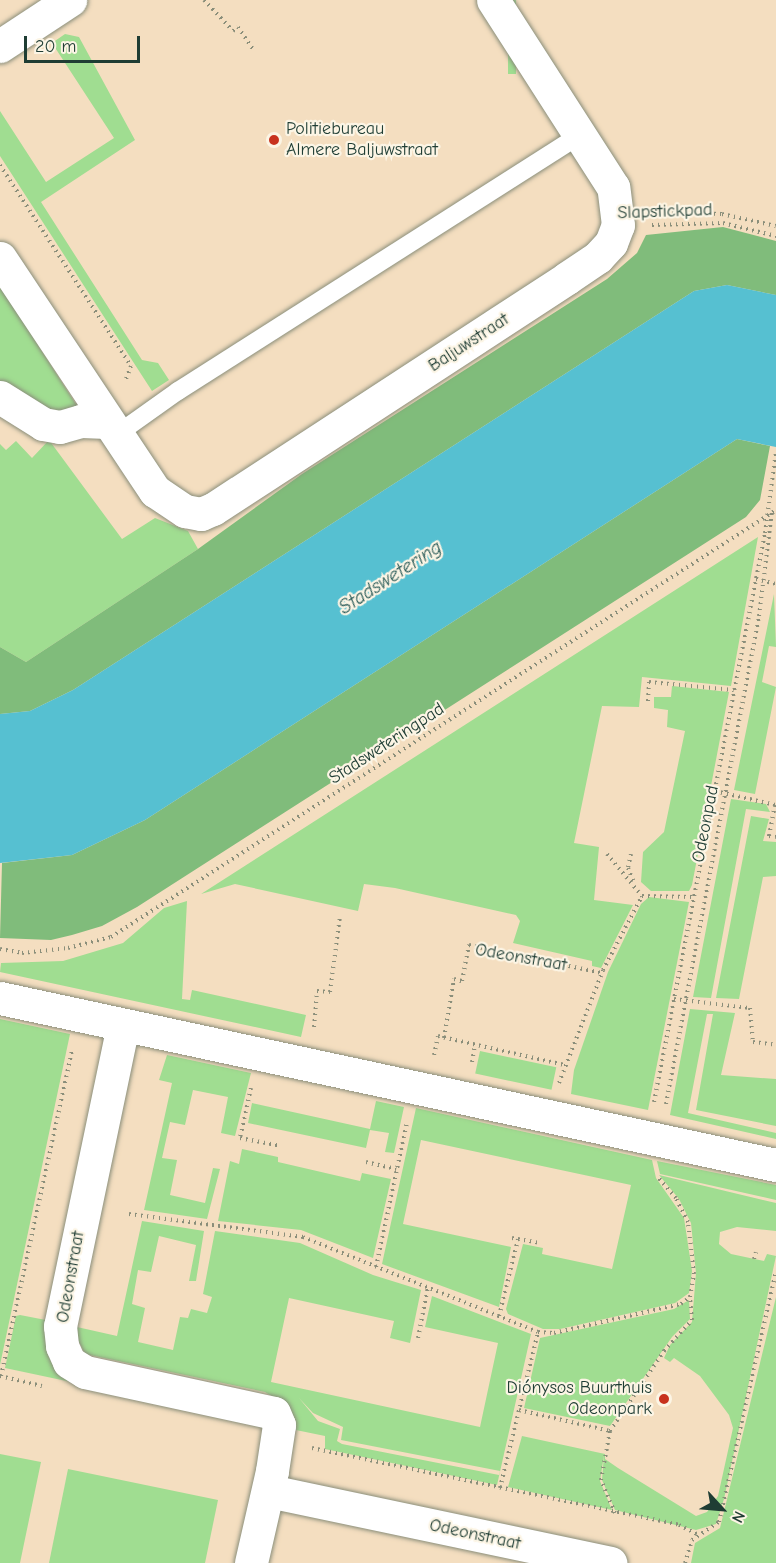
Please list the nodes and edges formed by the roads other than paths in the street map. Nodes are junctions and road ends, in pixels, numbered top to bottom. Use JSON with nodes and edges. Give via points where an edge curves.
{"nodes":[{"id":1,"x":70,"y":0,"type":"edge"},
{"id":2,"x":493,"y":0,"type":"edge"},
{"id":3,"x":0,"y":46,"type":"edge"},
{"id":4,"x":580,"y":135,"type":"junction"},
{"id":5,"x":0,"y":258,"type":"edge"},
{"id":6,"x":0,"y":397,"type":"edge"},
{"id":7,"x":111,"y":429,"type":"junction"},
{"id":8,"x":0,"y":998,"type":"edge"},
{"id":9,"x":123,"y":1025,"type":"junction"},
{"id":10,"x":776,"y":1165,"type":"edge"},
{"id":11,"x":269,"y":1491,"type":"junction"},
{"id":12,"x":252,"y":1563,"type":"edge"},
{"id":13,"x":611,"y":1563,"type":"edge"}],
"edges":[{"from":1,"to":3,"type":"street"},
{"from":2,"to":4,"type":"street"},
{"from":4,"to":7,"type":"lane","via":[[178,391]]},
{"from":4,"to":7,"type":"street","name":"Baljuwstraat","via":[[613,187],[618,227],[598,257],[213,509],[201,514],[172,504],[144,477]]},
{"from":5,"to":7,"type":"street","name":"Baljuwstraat"},
{"from":6,"to":7,"type":"street","via":[[43,424],[60,427],[81,421]]},
{"from":8,"to":9,"type":"street"},
{"from":9,"to":10,"type":"street","via":[[414,1088],[654,1132]]},
{"from":9,"to":11,"type":"street","name":"Odeonstraat","via":[[60,1326],[62,1346],[69,1362],[85,1372],[274,1413],[279,1425]]},
{"from":11,"to":12,"type":"street","name":"Odeonstraat"},
{"from":11,"to":13,"type":"street","name":"Odeonstraat"}]}
